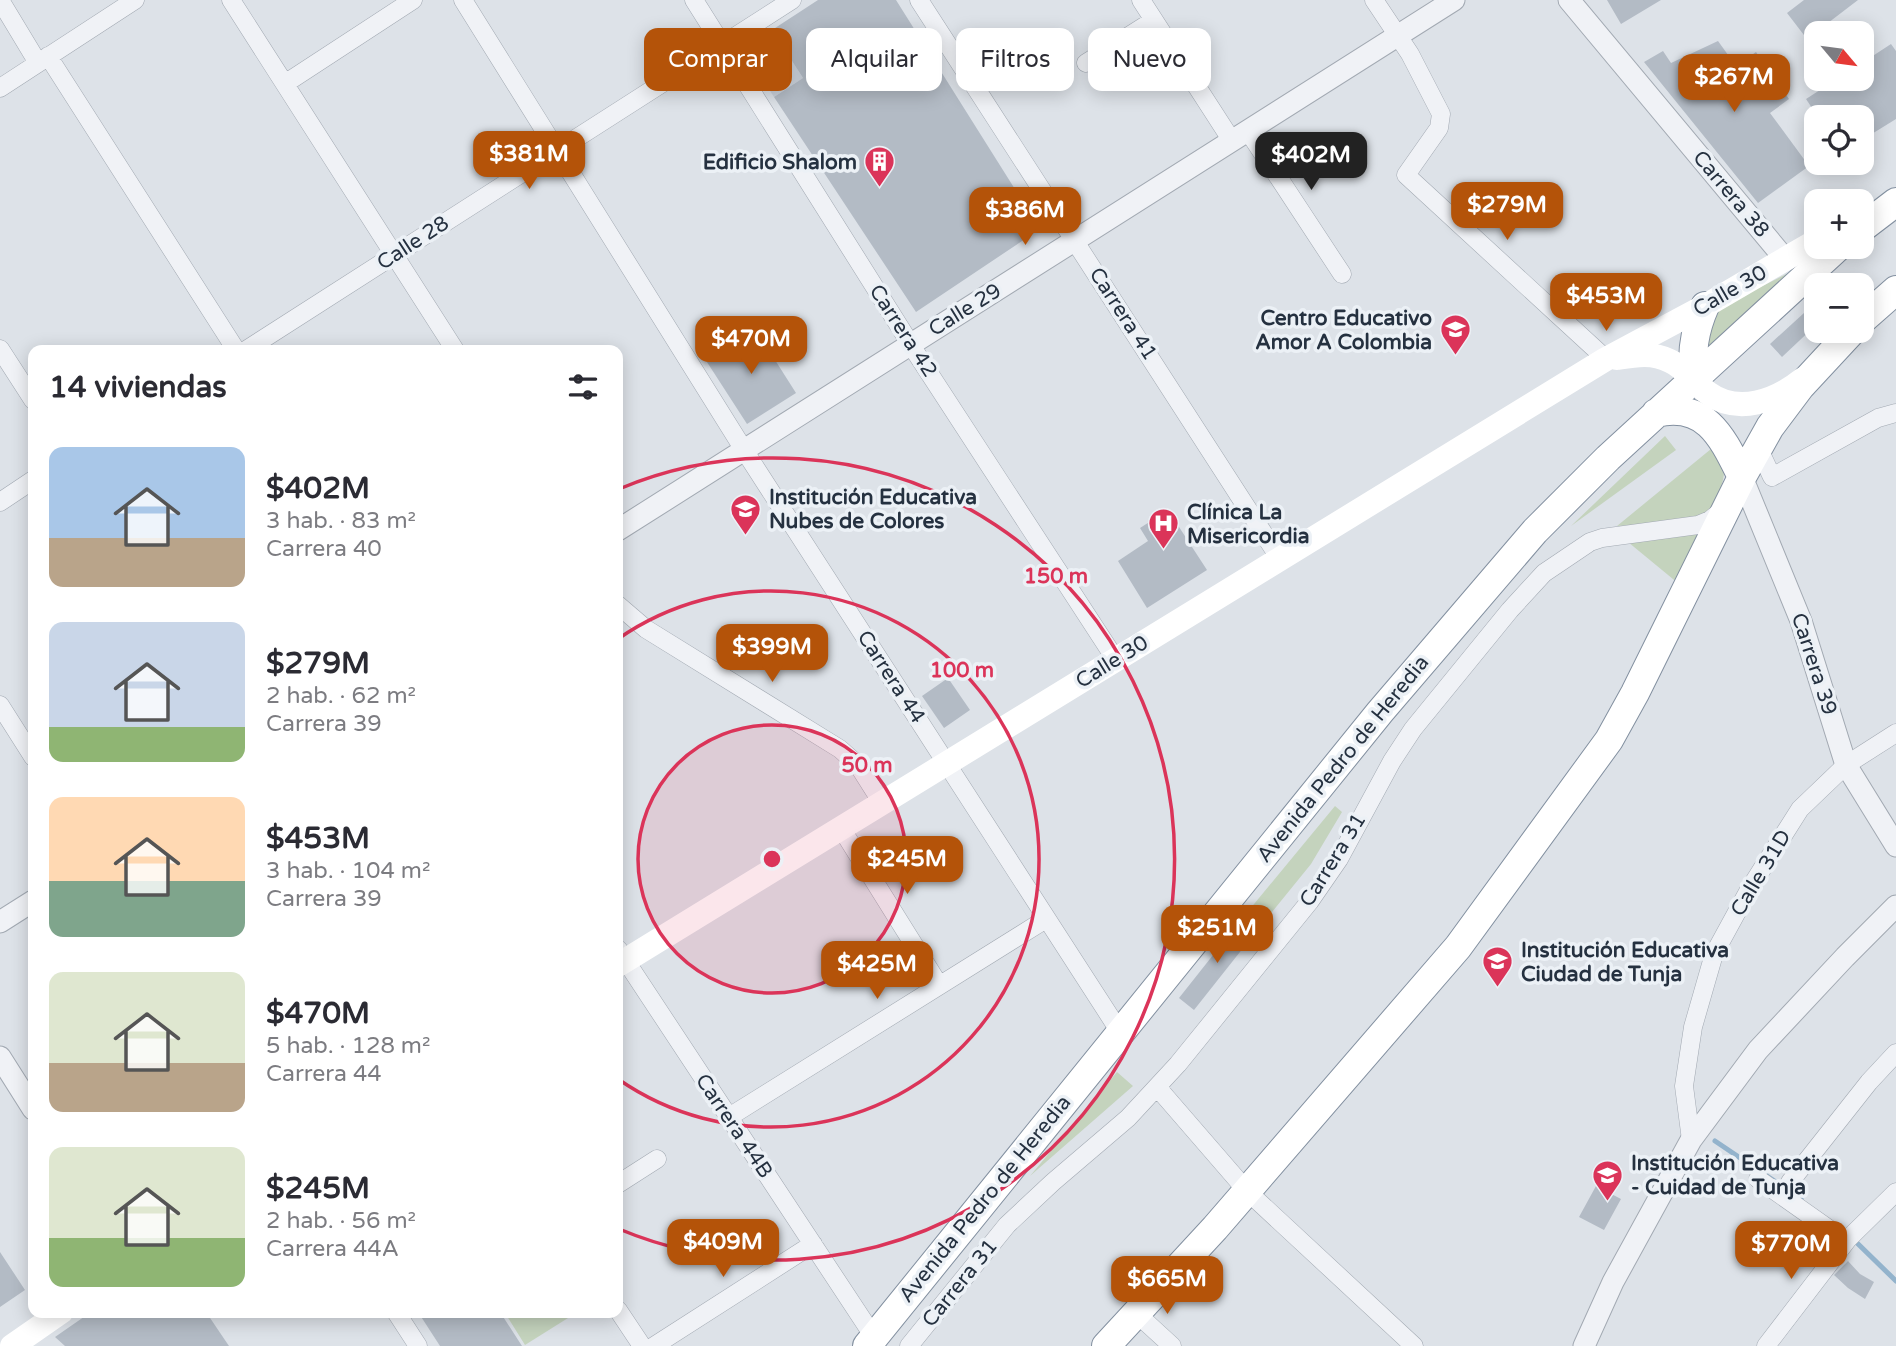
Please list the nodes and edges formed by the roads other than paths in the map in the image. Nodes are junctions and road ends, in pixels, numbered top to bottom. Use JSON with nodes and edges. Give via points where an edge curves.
{"nodes":[{"id":1,"x":135,"y":0,"type":"edge"},
{"id":2,"x":231,"y":0,"type":"edge"},
{"id":3,"x":413,"y":0,"type":"edge"},
{"id":4,"x":463,"y":0,"type":"edge"},
{"id":5,"x":694,"y":0,"type":"edge"},
{"id":6,"x":792,"y":0,"type":"edge"},
{"id":7,"x":919,"y":0,"type":"edge"},
{"id":8,"x":1141,"y":0,"type":"edge"},
{"id":9,"x":1374,"y":0,"type":"edge"},
{"id":10,"x":1454,"y":0,"type":"edge"},
{"id":11,"x":1569,"y":0,"type":"edge"},
{"id":12,"x":0,"y":1,"type":"edge"},
{"id":13,"x":1154,"y":20,"type":"junction"},
{"id":14,"x":711,"y":28,"type":"edge"},
{"id":15,"x":748,"y":28,"type":"edge"},
{"id":16,"x":1398,"y":35,"type":"junction"},
{"id":17,"x":43,"y":60,"type":"junction"},
{"id":18,"x":1086,"y":63,"type":"dead end"},
{"id":19,"x":286,"y":83,"type":"junction"},
{"id":20,"x":0,"y":88,"type":"edge"},
{"id":21,"x":650,"y":91,"type":"edge"},
{"id":22,"x":751,"y":91,"type":"edge"},
{"id":23,"x":1240,"y":136,"type":"junction"},
{"id":24,"x":557,"y":151,"type":"junction"},
{"id":25,"x":1896,"y":200,"type":"edge"},
{"id":26,"x":1874,"y":211,"type":"edge"},
{"id":27,"x":1874,"y":218,"type":"edge"},
{"id":28,"x":1075,"y":240,"type":"junction"},
{"id":29,"x":1804,"y":249,"type":"edge"},
{"id":30,"x":396,"y":254,"type":"junction"},
{"id":31,"x":1785,"y":259,"type":"junction"},
{"id":32,"x":1825,"y":259,"type":"edge"},
{"id":33,"x":1342,"y":274,"type":"dead end"},
{"id":34,"x":1896,"y":290,"type":"edge"},
{"id":35,"x":1704,"y":306,"type":"junction"},
{"id":36,"x":1874,"y":309,"type":"edge"},
{"id":37,"x":1841,"y":343,"type":"edge"},
{"id":38,"x":233,"y":345,"type":"edge"},
{"id":39,"x":254,"y":345,"type":"edge"},
{"id":40,"x":452,"y":345,"type":"edge"},
{"id":41,"x":911,"y":345,"type":"junction"},
{"id":42,"x":0,"y":349,"type":"edge"},
{"id":43,"x":1830,"y":354,"type":"junction"},
{"id":44,"x":1606,"y":359,"type":"junction"},
{"id":45,"x":1695,"y":379,"type":"junction"},
{"id":46,"x":28,"y":392,"type":"edge"},
{"id":47,"x":1656,"y":413,"type":"junction"},
{"id":48,"x":1896,"y":413,"type":"edge"},
{"id":49,"x":1758,"y":447,"type":"junction"},
{"id":50,"x":744,"y":450,"type":"junction"},
{"id":51,"x":28,"y":483,"type":"edge"},
{"id":52,"x":1736,"y":489,"type":"junction"},
{"id":53,"x":0,"y":502,"type":"edge"},
{"id":54,"x":623,"y":527,"type":"edge"},
{"id":55,"x":1280,"y":559,"type":"junction"},
{"id":56,"x":623,"y":609,"type":"edge"},
{"id":57,"x":1116,"y":660,"type":"junction"},
{"id":58,"x":0,"y":705,"type":"edge"},
{"id":59,"x":1896,"y":733,"type":"edge"},
{"id":60,"x":28,"y":749,"type":"edge"},
{"id":61,"x":947,"y":763,"type":"junction"},
{"id":62,"x":1846,"y":765,"type":"junction"},
{"id":63,"x":882,"y":803,"type":"junction"},
{"id":64,"x":841,"y":828,"type":"junction"},
{"id":65,"x":1896,"y":846,"type":"edge"},
{"id":66,"x":28,"y":904,"type":"edge"},
{"id":67,"x":1896,"y":906,"type":"edge"},
{"id":68,"x":1046,"y":919,"type":"junction"},
{"id":69,"x":0,"y":922,"type":"edge"},
{"id":70,"x":623,"y":956,"type":"edge"},
{"id":71,"x":623,"y":962,"type":"edge"},
{"id":72,"x":939,"y":985,"type":"junction"},
{"id":73,"x":1120,"y":1032,"type":"junction"},
{"id":74,"x":1896,"y":1053,"type":"edge"},
{"id":75,"x":0,"y":1057,"type":"edge"},
{"id":76,"x":1157,"y":1087,"type":"junction"},
{"id":77,"x":28,"y":1101,"type":"edge"},
{"id":78,"x":729,"y":1117,"type":"junction"},
{"id":79,"x":1691,"y":1140,"type":"junction"},
{"id":80,"x":657,"y":1159,"type":"dead end"},
{"id":81,"x":1758,"y":1179,"type":"dead end"},
{"id":82,"x":623,"y":1181,"type":"edge"},
{"id":83,"x":1790,"y":1182,"type":"dead end"},
{"id":84,"x":1247,"y":1191,"type":"junction"},
{"id":85,"x":1896,"y":1192,"type":"edge"},
{"id":86,"x":1850,"y":1237,"type":"junction"},
{"id":87,"x":813,"y":1244,"type":"junction"},
{"id":88,"x":1136,"y":1313,"type":"junction"},
{"id":89,"x":54,"y":1318,"type":"edge"},
{"id":90,"x":400,"y":1318,"type":"edge"},
{"id":91,"x":623,"y":1318,"type":"edge"},
{"id":92,"x":870,"y":1342,"type":"edge"},
{"id":93,"x":27,"y":1343,"type":"edge"},
{"id":94,"x":418,"y":1346,"type":"edge"},
{"id":95,"x":642,"y":1346,"type":"edge"},
{"id":96,"x":654,"y":1346,"type":"edge"},
{"id":97,"x":909,"y":1346,"type":"edge"},
{"id":98,"x":1106,"y":1346,"type":"edge"},
{"id":99,"x":1172,"y":1346,"type":"edge"},
{"id":100,"x":1413,"y":1346,"type":"edge"},
{"id":101,"x":1584,"y":1346,"type":"edge"},
{"id":102,"x":1766,"y":1346,"type":"edge"}],
"edges":[{"from":1,"to":17,"type":"street"},
{"from":2,"to":19,"type":"street"},
{"from":3,"to":19,"type":"street"},
{"from":4,"to":24,"type":"street","name":"Carrera 44"},
{"from":5,"to":14,"type":"street","name":"Carrera 42"},
{"from":6,"to":15,"type":"street","name":"Calle 28"},
{"from":7,"to":28,"type":"street","name":"Carrera 41"},
{"from":8,"to":13,"type":"street"},
{"from":9,"to":16,"type":"street"},
{"from":10,"to":16,"type":"street","name":"Calle 29"},
{"from":11,"to":31,"type":"street","name":"Carrera 38"},
{"from":12,"to":17,"type":"street"},
{"from":13,"to":18,"type":"street"},
{"from":13,"to":23,"type":"street"},
{"from":16,"to":23,"type":"street","name":"Calle 29"},
{"from":16,"to":44,"type":"street","via":[[1441,114],[1439,128],[1406,175]]},
{"from":17,"to":20,"type":"street"},
{"from":17,"to":38,"type":"street"},
{"from":19,"to":30,"type":"street"},
{"from":21,"to":24,"type":"street","name":"Calle 28"},
{"from":22,"to":41,"type":"street","name":"Carrera 42"},
{"from":23,"to":28,"type":"street","name":"Calle 29"},
{"from":23,"to":33,"type":"street"},
{"from":24,"to":30,"type":"street","name":"Calle 28"},
{"from":24,"to":50,"type":"street","name":"Carrera 44"},
{"from":25,"to":26,"type":"main road"},
{"from":25,"to":27,"type":"highway"},
{"from":28,"to":41,"type":"street","name":"Calle 29"},
{"from":28,"to":55,"type":"street","name":"Carrera 41"},
{"from":29,"to":31,"type":"main road","name":"Calle 30"},
{"from":30,"to":39,"type":"street","name":"Calle 28"},
{"from":30,"to":40,"type":"street"},
{"from":31,"to":35,"type":"main road","name":"Calle 30"},
{"from":32,"to":45,"type":"highway","name":"Avenida Pedro de Heredia"},
{"from":34,"to":36,"type":"highway"},
{"from":35,"to":44,"type":"main road","name":"Calle 30"},
{"from":35,"to":45,"type":"highway","via":[[1693,349]]},
{"from":37,"to":43,"type":"highway"},
{"from":41,"to":50,"type":"street","name":"Calle 29"},
{"from":41,"to":57,"type":"street","name":"Carrera 42"},
{"from":42,"to":46,"type":"street"},
{"from":43,"to":45,"type":"main road","name":"Calle 30","via":[[1794,387],[1748,404],[1722,400]]},
{"from":43,"to":49,"type":"highway"},
{"from":44,"to":45,"type":"main road","name":"Calle 30","via":[[1654,355],[1670,360]]},
{"from":44,"to":55,"type":"main road","name":"Calle 30"},
{"from":45,"to":47,"type":"highway","name":"Avenida Pedro de Heredia"},
{"from":47,"to":52,"type":"highway","via":[[1684,412],[1708,422],[1721,436]]},
{"from":47,"to":73,"type":"highway","name":"Avenida Pedro de Heredia","via":[[1570,495],[1472,603]]},
{"from":48,"to":49,"type":"street","via":[[1878,418],[1772,477]]},
{"from":49,"to":52,"type":"highway"},
{"from":50,"to":54,"type":"street","name":"Calle 29"},
{"from":50,"to":61,"type":"street","name":"Carrera 44"},
{"from":51,"to":53,"type":"street"},
{"from":52,"to":62,"type":"street","name":"Carrera 39","via":[[1801,621]]},
{"from":52,"to":76,"type":"street","name":"Carrera 31","via":[[1717,515],[1704,523],[1602,538],[1544,573],[1427,711],[1392,761],[1310,901]]},
{"from":52,"to":84,"type":"highway","via":[[1635,693],[1594,761],[1444,965]]},
{"from":55,"to":57,"type":"main road","name":"Calle 30"},
{"from":56,"to":63,"type":"street","via":[[646,629],[840,749],[858,765]]},
{"from":57,"to":61,"type":"main road","name":"Calle 30"},
{"from":58,"to":60,"type":"street"},
{"from":59,"to":62,"type":"street","name":"Calle 31D"},
{"from":61,"to":63,"type":"main road","name":"Calle 30"},
{"from":61,"to":68,"type":"street","name":"Carrera 44"},
{"from":62,"to":65,"type":"street","name":"Carrera 39"},
{"from":62,"to":79,"type":"street","name":"Calle 31D","via":[[1800,809],[1714,954],[1693,1027],[1684,1086]]},
{"from":63,"to":64,"type":"main road","name":"Calle 30"},
{"from":64,"to":70,"type":"main road","name":"Calle 30"},
{"from":64,"to":72,"type":"street"},
{"from":66,"to":69,"type":"street"},
{"from":67,"to":79,"type":"street","via":[[1758,1050]]},
{"from":68,"to":72,"type":"street"},
{"from":68,"to":73,"type":"street","name":"Carrera 44"},
{"from":71,"to":78,"type":"street","name":"Carrera 44B"},
{"from":72,"to":78,"type":"street"},
{"from":73,"to":92,"type":"highway","name":"Avenida Pedro de Heredia"},
{"from":74,"to":83,"type":"street"},
{"from":75,"to":77,"type":"street"},
{"from":76,"to":84,"type":"street"},
{"from":76,"to":97,"type":"street","name":"Carrera 31","via":[[1007,1225]]},
{"from":78,"to":87,"type":"street","name":"Carrera 44B"},
{"from":79,"to":101,"type":"street","via":[[1612,1282]]},
{"from":80,"to":82,"type":"street"},
{"from":81,"to":86,"type":"street"},
{"from":84,"to":88,"type":"highway"},
{"from":84,"to":100,"type":"street"},
{"from":85,"to":86,"type":"street"},
{"from":86,"to":102,"type":"street"},
{"from":87,"to":92,"type":"street","name":"Carrera 44B"},
{"from":87,"to":96,"type":"street"},
{"from":88,"to":98,"type":"highway"},
{"from":88,"to":99,"type":"street"},
{"from":89,"to":93,"type":"main road"},
{"from":90,"to":94,"type":"street"},
{"from":91,"to":95,"type":"street"}]}
